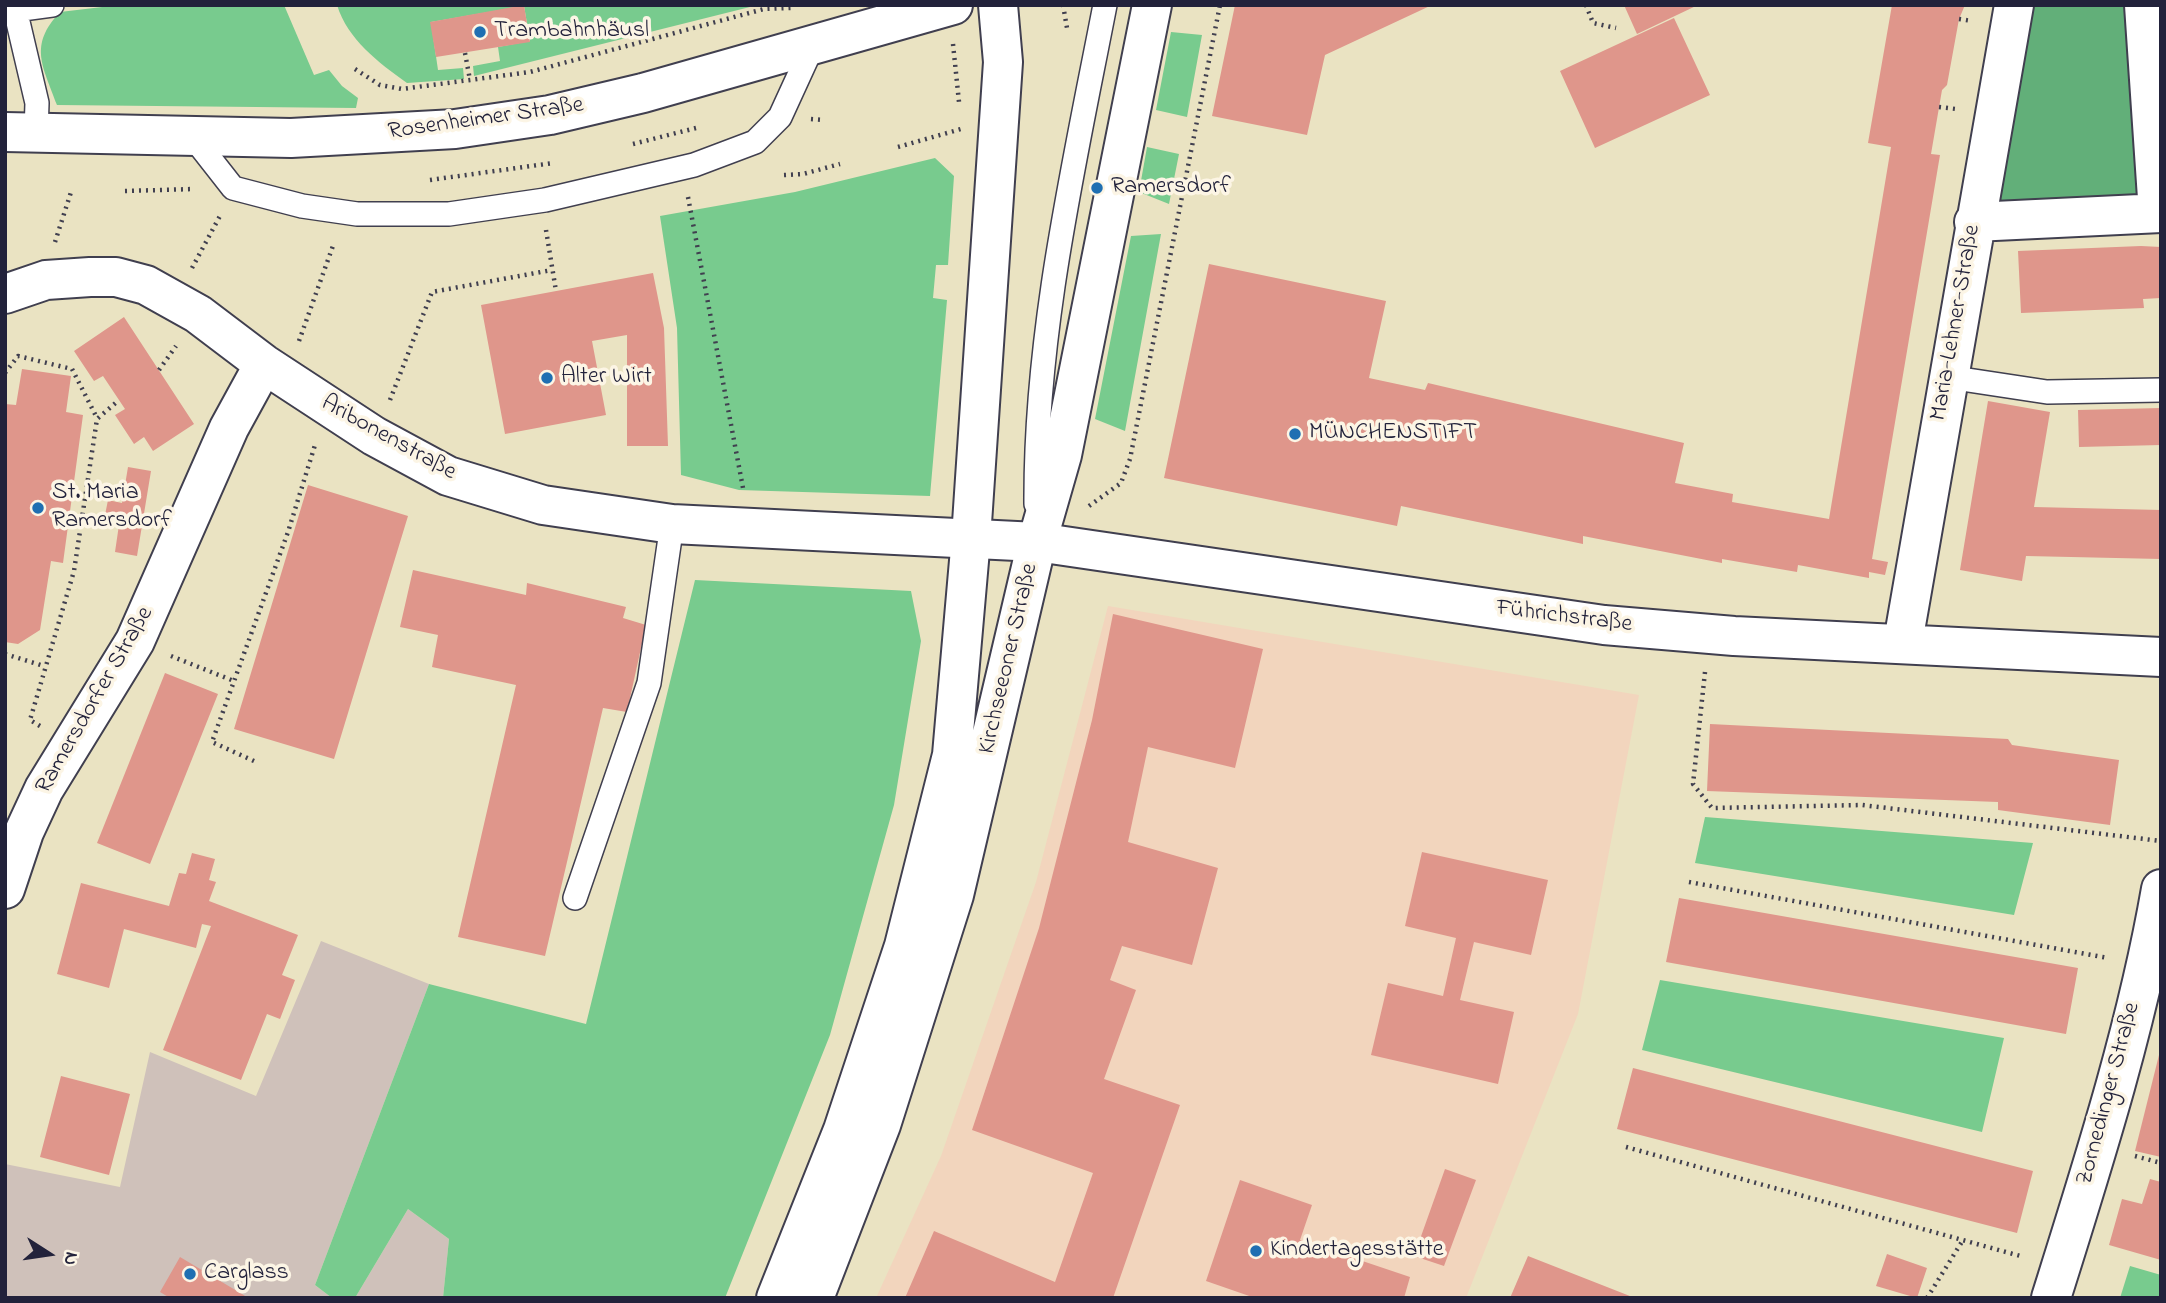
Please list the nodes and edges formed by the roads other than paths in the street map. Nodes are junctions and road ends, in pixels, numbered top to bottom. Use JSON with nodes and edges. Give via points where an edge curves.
{"nodes":[{"id":1,"x":52,"y":5,"type":"edge"},
{"id":2,"x":953,"y":5,"type":"edge"},
{"id":3,"x":998,"y":5,"type":"edge"},
{"id":4,"x":1105,"y":5,"type":"edge"},
{"id":5,"x":1152,"y":5,"type":"edge"},
{"id":6,"x":2014,"y":5,"type":"edge"},
{"id":7,"x":2144,"y":5,"type":"edge"},
{"id":8,"x":14,"y":8,"type":"edge"},
{"id":9,"x":813,"y":45,"type":"junction"},
{"id":10,"x":21,"y":133,"type":"edge"},
{"id":11,"x":193,"y":137,"type":"junction"},
{"id":12,"x":2160,"y":213,"type":"edge"},
{"id":13,"x":1974,"y":222,"type":"junction"},
{"id":14,"x":5,"y":294,"type":"edge"},
{"id":15,"x":275,"y":372,"type":"junction"},
{"id":16,"x":1948,"y":377,"type":"junction"},
{"id":17,"x":2161,"y":390,"type":"edge"},
{"id":18,"x":672,"y":524,"type":"junction"},
{"id":19,"x":971,"y":538,"type":"junction"},
{"id":20,"x":1037,"y":542,"type":"junction"},
{"id":21,"x":1903,"y":642,"type":"junction"},
{"id":22,"x":2161,"y":657,"type":"edge"},
{"id":23,"x":2161,"y":888,"type":"edge"},
{"id":24,"x":5,"y":889,"type":"edge"},
{"id":25,"x":575,"y":898,"type":"dead end"},
{"id":26,"x":2056,"y":1282,"type":"edge"},
{"id":27,"x":776,"y":1298,"type":"edge"},
{"id":28,"x":814,"y":1298,"type":"edge"}],
"edges":[{"from":1,"to":8,"type":"lane"},
{"from":2,"to":9,"type":"street","name":"Rosenheimer Straße"},
{"from":3,"to":19,"type":"street","name":"Kirchseeoner Straße","via":[[1003,62]]},
{"from":4,"to":20,"type":"lane","via":[[1048,310],[1036,479]]},
{"from":5,"to":20,"type":"street","name":"Kirchseeoner Straße","via":[[1062,455]]},
{"from":6,"to":13,"type":"street","name":"Maria-Lehner-Straße"},
{"from":7,"to":12,"type":"street"},
{"from":8,"to":10,"type":"lane","via":[[37,103]]},
{"from":9,"to":11,"type":"street","name":"Rosenheimer Straße","via":[[643,93],[523,119],[380,135]]},
{"from":9,"to":11,"type":"lane","via":[[780,117],[755,142],[694,165],[545,200],[449,214],[357,214],[302,206],[233,188]]},
{"from":10,"to":11,"type":"street","name":"Rosenheimer Straße"},
{"from":12,"to":13,"type":"street"},
{"from":13,"to":16,"type":"street","name":"Maria-Lehner-Straße"},
{"from":14,"to":15,"type":"street","name":"Aribonenstraße","via":[[46,281],[116,277],[146,285],[174,299]]},
{"from":15,"to":18,"type":"street","name":"Aribonenstraße","via":[[448,477],[543,505]]},
{"from":15,"to":24,"type":"street","name":"Ramersdorfer Straße","via":[[229,429],[135,642],[44,789]]},
{"from":16,"to":17,"type":"lane","via":[[2047,392]]},
{"from":16,"to":21,"type":"street","name":"Maria-Lehner-Straße"},
{"from":18,"to":19,"type":"street","name":"Aribonenstraße"},
{"from":18,"to":25,"type":"lane","via":[[649,683]]},
{"from":19,"to":20,"type":"street","name":"Führichstraße"},
{"from":19,"to":27,"type":"street","name":"Kirchseeoner Straße","via":[[952,755],[904,946],[843,1130]]},
{"from":20,"to":21,"type":"street","name":"Führichstraße","via":[[1604,625]]},
{"from":20,"to":28,"type":"street","name":"Kirchseeoner Straße","via":[[954,895],[881,1125]]},
{"from":21,"to":22,"type":"street","name":"Führichstraße"},
{"from":23,"to":26,"type":"street","name":"Zornedinger Straße","via":[[2145,965]]}]}
